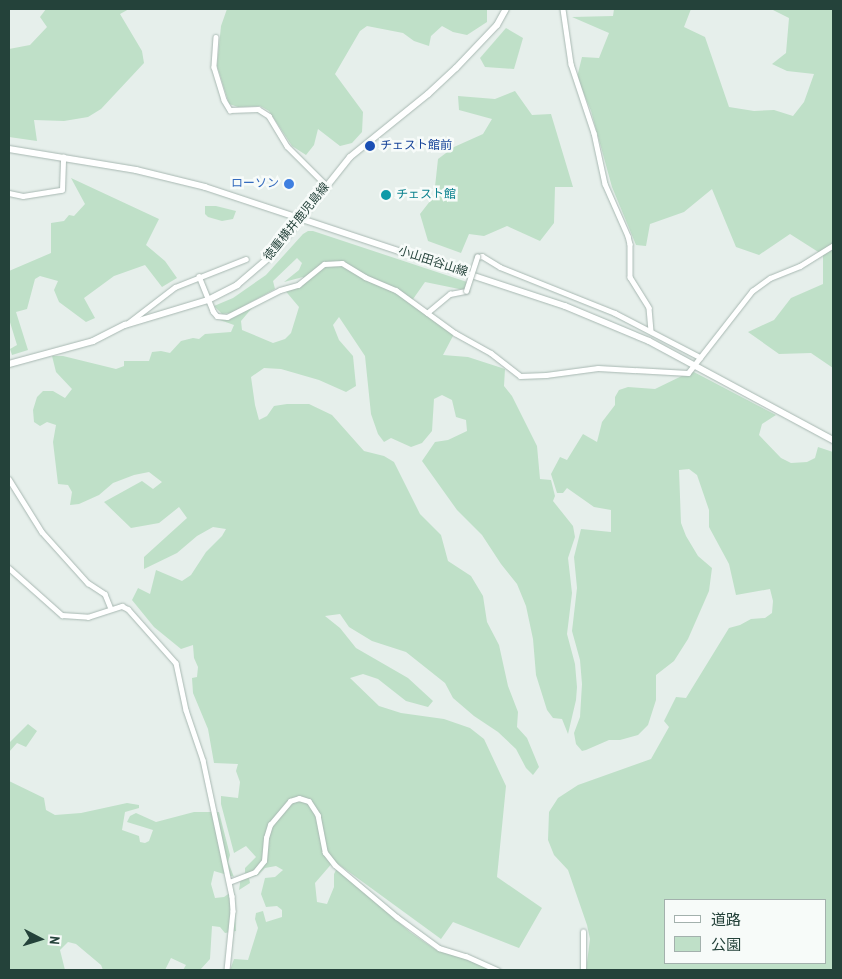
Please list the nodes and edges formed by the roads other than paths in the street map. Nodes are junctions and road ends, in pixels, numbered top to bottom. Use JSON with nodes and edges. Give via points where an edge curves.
{"nodes":[{"id":1,"x":506,"y":9,"type":"edge"},
{"id":2,"x":563,"y":9,"type":"edge"},
{"id":3,"x":216,"y":37,"type":"dead end"},
{"id":4,"x":9,"y":150,"type":"edge"},
{"id":5,"x":63,"y":158,"type":"junction"},
{"id":6,"x":327,"y":186,"type":"junction"},
{"id":7,"x":9,"y":193,"type":"edge"},
{"id":8,"x":302,"y":218,"type":"junction"},
{"id":9,"x":833,"y":245,"type":"edge"},
{"id":10,"x":246,"y":259,"type":"dead end"},
{"id":11,"x":198,"y":276,"type":"junction"},
{"id":12,"x":208,"y":300,"type":"junction"},
{"id":13,"x":427,"y":313,"type":"junction"},
{"id":14,"x":125,"y":325,"type":"junction"},
{"id":15,"x":651,"y":330,"type":"junction"},
{"id":16,"x":700,"y":357,"type":"junction"},
{"id":17,"x":9,"y":364,"type":"edge"},
{"id":18,"x":695,"y":364,"type":"junction"},
{"id":19,"x":833,"y":440,"type":"edge"},
{"id":20,"x":9,"y":479,"type":"edge"},
{"id":21,"x":9,"y":568,"type":"edge"},
{"id":22,"x":111,"y":609,"type":"junction"},
{"id":23,"x":229,"y":882,"type":"junction"},
{"id":24,"x":583,"y":932,"type":"dead end"},
{"id":25,"x":226,"y":970,"type":"edge"},
{"id":26,"x":498,"y":970,"type":"edge"},
{"id":27,"x":583,"y":970,"type":"edge"}],
"edges":[{"from":1,"to":6,"type":"main road","name":"徳重横井鹿児島線","via":[[497,25],[456,68],[360,148]]},
{"from":2,"to":15,"type":"street","via":[[571,64],[594,133],[605,184],[628,236],[630,278],[649,308]]},
{"from":3,"to":6,"type":"street","via":[[214,67],[230,110],[258,109],[268,116],[287,146]]},
{"from":4,"to":5,"type":"main road","name":"小山田谷山線"},
{"from":5,"to":7,"type":"street","via":[[62,190],[23,196]]},
{"from":5,"to":8,"type":"main road","name":"小山田谷山線","via":[[173,178]]},
{"from":6,"to":8,"type":"main road","name":"徳重横井鹿児島線"},
{"from":8,"to":12,"type":"main road","name":"徳重横井鹿児島線","via":[[260,268],[238,285]]},
{"from":8,"to":18,"type":"main road","name":"小山田谷山線","via":[[565,306]]},
{"from":9,"to":16,"type":"street","via":[[756,288]]},
{"from":10,"to":11,"type":"street"},
{"from":11,"to":12,"type":"street"},
{"from":11,"to":14,"type":"street","via":[[176,287]]},
{"from":12,"to":13,"type":"street","via":[[217,316],[227,317],[280,290],[298,285],[324,264],[338,263],[396,290]]},
{"from":12,"to":14,"type":"main road","name":"徳重横井鹿児島線"},
{"from":13,"to":15,"type":"street","bridge":true,"via":[[450,294],[466,291],[477,258],[482,256],[500,267],[565,291]]},
{"from":13,"to":18,"type":"street","via":[[491,353],[520,376],[598,368],[688,373]]},
{"from":14,"to":17,"type":"main road","name":"徳重横井鹿児島線","via":[[94,341]]},
{"from":15,"to":16,"type":"street"},
{"from":16,"to":18,"type":"street"},
{"from":18,"to":19,"type":"main road","name":"小山田谷山線"},
{"from":20,"to":22,"type":"street","via":[[42,532],[88,584],[105,594]]},
{"from":21,"to":22,"type":"street","via":[[62,615],[88,617]]},
{"from":22,"to":23,"type":"street","via":[[122,606],[128,609],[176,663],[186,710],[203,760]]},
{"from":23,"to":25,"type":"street","via":[[233,911]]},
{"from":23,"to":26,"type":"street","via":[[255,872],[264,861],[270,826],[290,801],[299,798],[309,801],[318,815],[325,852],[335,865],[439,948]]},
{"from":24,"to":27,"type":"street"}]}
